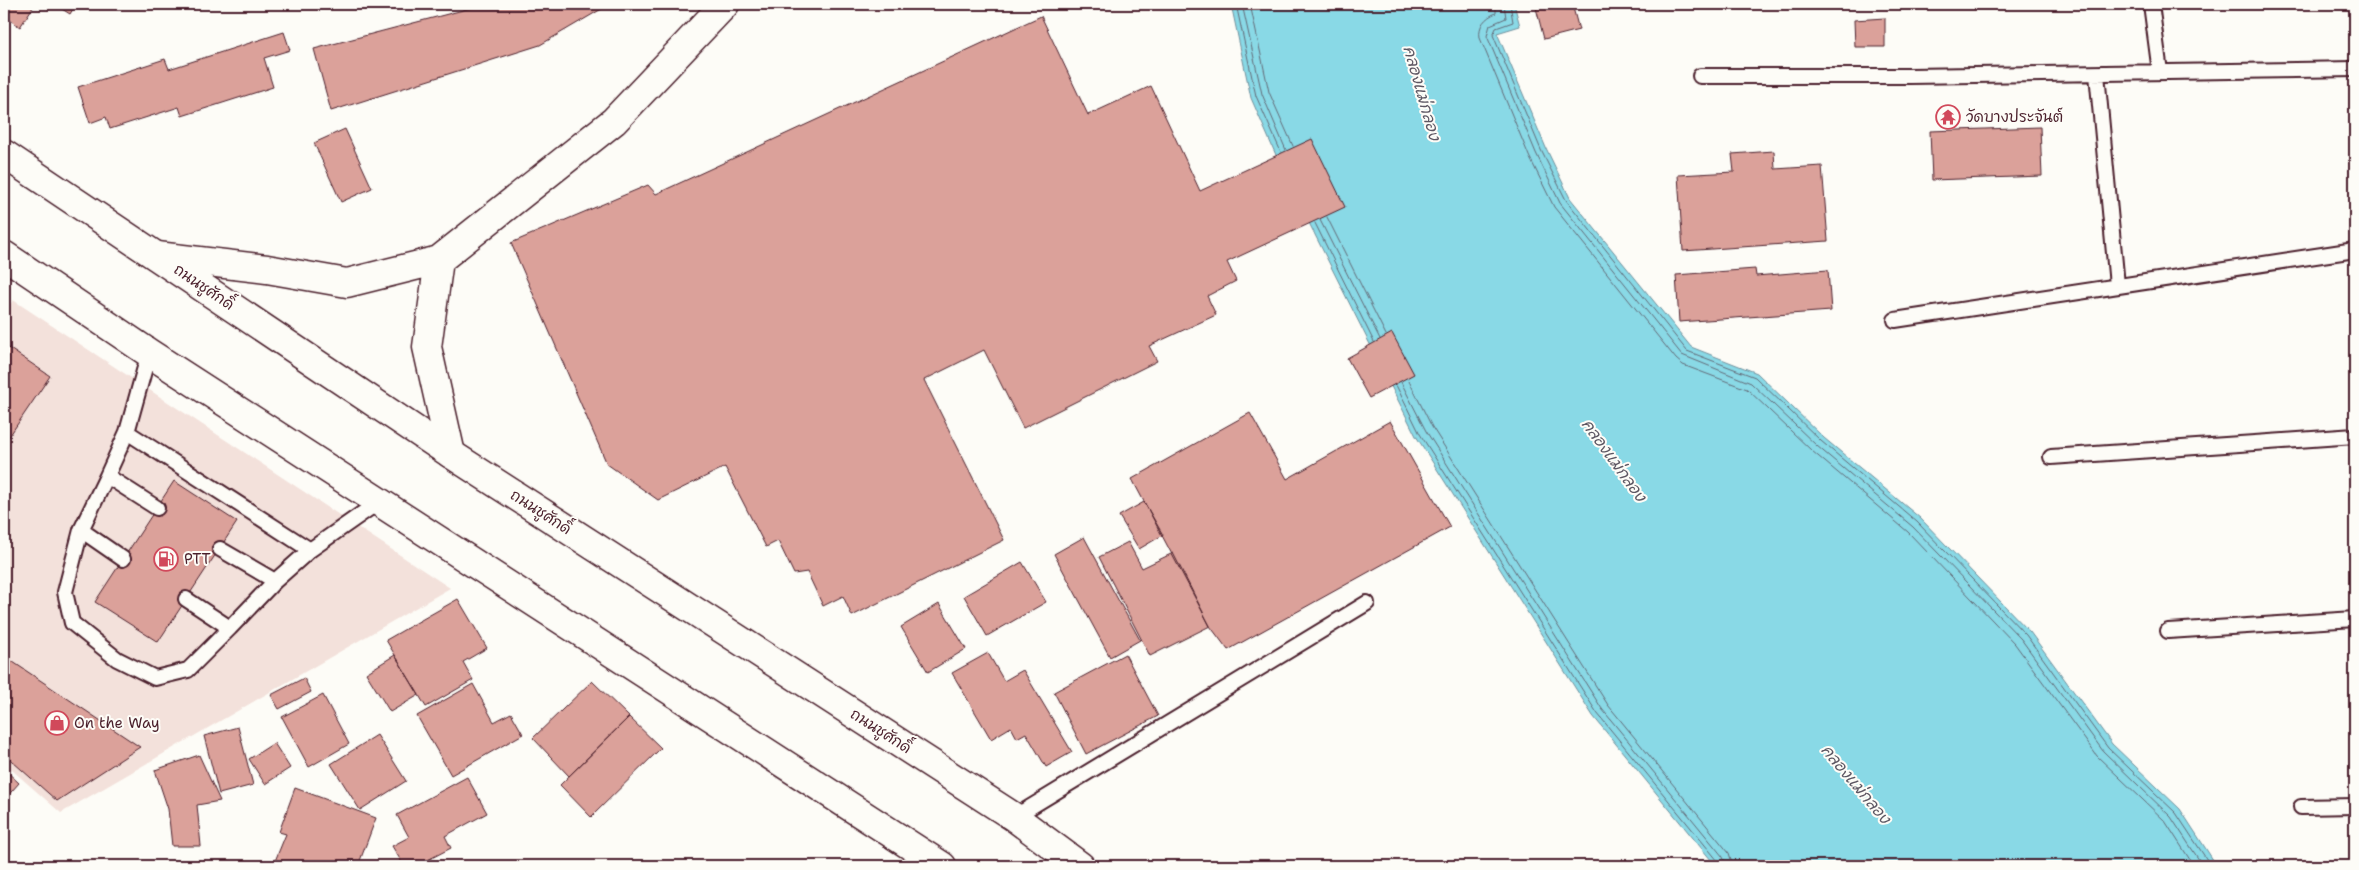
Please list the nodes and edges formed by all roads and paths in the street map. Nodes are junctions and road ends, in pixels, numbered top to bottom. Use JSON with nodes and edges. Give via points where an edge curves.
{"nodes":[{"id":1,"x":725,"y":4,"type":"edge"},
{"id":2,"x":2152,"y":4,"type":"edge"},
{"id":3,"x":2355,"y":69,"type":"edge"},
{"id":4,"x":2160,"y":72,"type":"junction"},
{"id":5,"x":2096,"y":74,"type":"junction"},
{"id":6,"x":1700,"y":76,"type":"dead end"},
{"id":7,"x":4,"y":154,"type":"edge"},
{"id":8,"x":2355,"y":250,"type":"edge"},
{"id":9,"x":4,"y":254,"type":"edge"},
{"id":10,"x":157,"y":256,"type":"junction"},
{"id":11,"x":439,"y":260,"type":"junction"},
{"id":12,"x":2117,"y":285,"type":"junction"},
{"id":13,"x":1895,"y":320,"type":"dead end"},
{"id":14,"x":149,"y":353,"type":"junction"},
{"id":15,"x":127,"y":432,"type":"junction"},
{"id":16,"x":2355,"y":436,"type":"edge"},
{"id":17,"x":452,"y":454,"type":"junction"},
{"id":18,"x":2051,"y":458,"type":"dead end"},
{"id":19,"x":107,"y":476,"type":"junction"},
{"id":20,"x":380,"y":501,"type":"junction"},
{"id":21,"x":156,"y":508,"type":"dead end"},
{"id":22,"x":81,"y":530,"type":"junction"},
{"id":23,"x":220,"y":548,"type":"dead end"},
{"id":24,"x":310,"y":550,"type":"junction"},
{"id":25,"x":123,"y":559,"type":"dead end"},
{"id":26,"x":275,"y":581,"type":"junction"},
{"id":27,"x":186,"y":599,"type":"dead end"},
{"id":28,"x":1367,"y":603,"type":"dead end"},
{"id":29,"x":2355,"y":619,"type":"edge"},
{"id":30,"x":230,"y":628,"type":"junction"},
{"id":31,"x":2168,"y":631,"type":"dead end"},
{"id":32,"x":2355,"y":806,"type":"edge"},
{"id":33,"x":2300,"y":807,"type":"dead end"},
{"id":34,"x":1014,"y":817,"type":"junction"},
{"id":35,"x":1057,"y":851,"type":"junction"},
{"id":36,"x":942,"y":866,"type":"edge"},
{"id":37,"x":1080,"y":866,"type":"edge"},
{"id":38,"x":1088,"y":866,"type":"edge"}],
"edges":[{"from":1,"to":11,"type":"main road","via":[[614,122]]},
{"from":2,"to":4,"type":"lane"},
{"from":3,"to":4,"type":"lane"},
{"from":4,"to":5,"type":"lane"},
{"from":5,"to":6,"type":"lane"},
{"from":5,"to":12,"type":"lane"},
{"from":7,"to":10,"type":"main road","name":"ถนนชูศักดิ์"},
{"from":8,"to":12,"type":"lane"},
{"from":9,"to":14,"type":"main road"},
{"from":10,"to":11,"type":"main road","via":[[267,269],[347,283]]},
{"from":10,"to":17,"type":"main road","name":"ถนนชูศักดิ์"},
{"from":11,"to":17,"type":"main road","via":[[428,347]]},
{"from":12,"to":13,"type":"lane"},
{"from":14,"to":15,"type":"lane"},
{"from":14,"to":20,"type":"main road"},
{"from":15,"to":19,"type":"lane"},
{"from":15,"to":24,"type":"lane"},
{"from":16,"to":18,"type":"lane"},
{"from":17,"to":34,"type":"main road","name":"ถนนชูศักดิ์"},
{"from":19,"to":21,"type":"lane"},
{"from":19,"to":22,"type":"lane"},
{"from":20,"to":24,"type":"lane"},
{"from":20,"to":36,"type":"main road"},
{"from":22,"to":25,"type":"lane"},
{"from":22,"to":30,"type":"lane","via":[[65,592],[72,623],[117,659],[155,678],[188,670]]},
{"from":23,"to":26,"type":"lane"},
{"from":24,"to":26,"type":"lane"},
{"from":26,"to":30,"type":"lane"},
{"from":27,"to":30,"type":"lane"},
{"from":28,"to":34,"type":"lane"},
{"from":29,"to":31,"type":"lane"},
{"from":32,"to":33,"type":"lane"},
{"from":34,"to":35,"type":"main road","name":"ถนนชูศักดิ์"},
{"from":35,"to":37,"type":"main road","name":"ถนนชูศักดิ์"},
{"from":35,"to":38,"type":"main road"}]}
